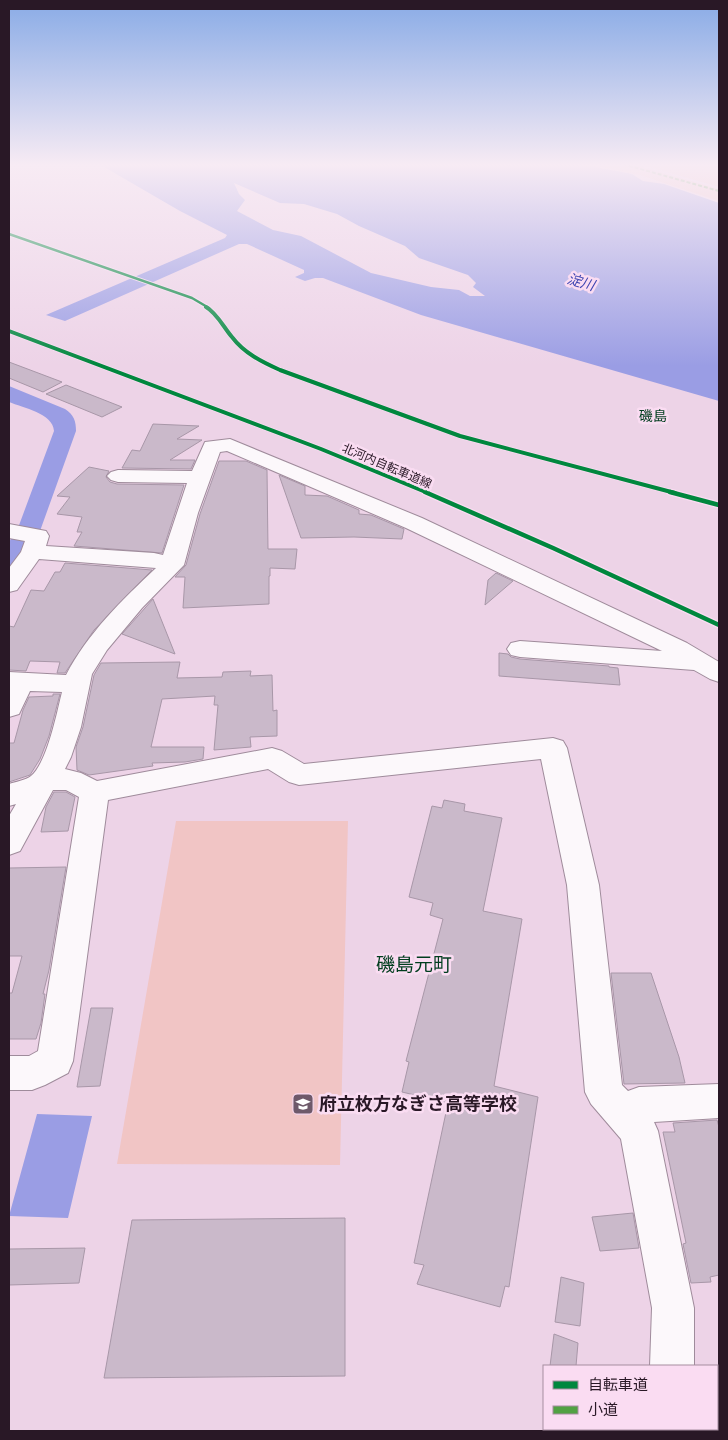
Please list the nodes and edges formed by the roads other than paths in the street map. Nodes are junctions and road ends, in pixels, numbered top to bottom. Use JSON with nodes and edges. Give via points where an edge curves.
{"nodes":[{"id":1,"x":118,"y":476,"type":"dead end"},
{"id":2,"x":201,"y":477,"type":"junction"},
{"id":3,"x":11,"y":531,"type":"edge"},
{"id":4,"x":35,"y":544,"type":"junction"},
{"id":5,"x":172,"y":565,"type":"junction"},
{"id":6,"x":9,"y":585,"type":"edge"},
{"id":7,"x":520,"y":649,"type":"dead end"},
{"id":8,"x":710,"y":668,"type":"edge"},
{"id":9,"x":15,"y":681,"type":"edge"},
{"id":10,"x":76,"y":684,"type":"junction"},
{"id":11,"x":9,"y":708,"type":"edge"},
{"id":12,"x":43,"y":782,"type":"junction"},
{"id":13,"x":94,"y":792,"type":"junction"},
{"id":14,"x":9,"y":795,"type":"edge"},
{"id":15,"x":9,"y":842,"type":"edge"},
{"id":16,"x":9,"y":1073,"type":"edge"},
{"id":17,"x":719,"y":1101,"type":"edge"},
{"id":18,"x":621,"y":1111,"type":"junction"},
{"id":19,"x":672,"y":1365,"type":"edge"}],
"edges":[{"from":1,"to":2,"type":"street"},
{"from":2,"to":5,"type":"street"},
{"from":2,"to":8,"type":"street","via":[[212,446],[230,445],[414,523],[678,649]]},
{"from":3,"to":4,"type":"street"},
{"from":4,"to":5,"type":"street"},
{"from":4,"to":6,"type":"street"},
{"from":5,"to":10,"type":"street","via":[[97,645]]},
{"from":7,"to":8,"type":"street"},
{"from":9,"to":10,"type":"street"},
{"from":9,"to":11,"type":"street"},
{"from":10,"to":12,"type":"street","via":[[57,757]]},
{"from":12,"to":13,"type":"street","via":[[71,780]]},
{"from":12,"to":14,"type":"street"},
{"from":12,"to":15,"type":"street"},
{"from":13,"to":16,"type":"street","via":[[55,1061],[32,1073]]},
{"from":13,"to":18,"type":"street","via":[[272,758],[299,775],[553,748],[583,885],[604,1092]]},
{"from":17,"to":18,"type":"street","via":[[639,1105]]},
{"from":18,"to":19,"type":"street","via":[[639,1131],[641,1140],[673,1308]]}]}
